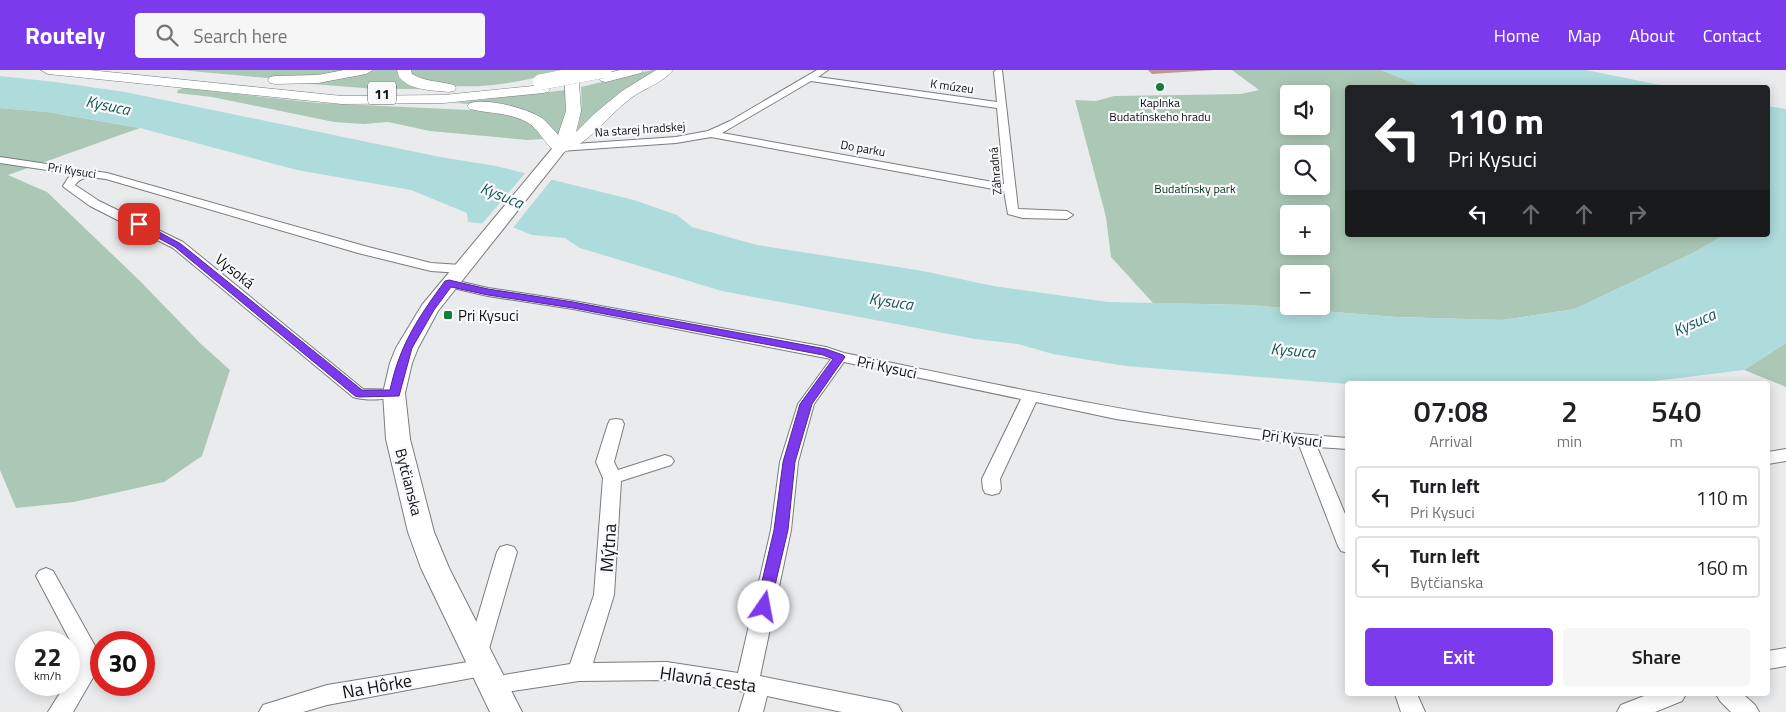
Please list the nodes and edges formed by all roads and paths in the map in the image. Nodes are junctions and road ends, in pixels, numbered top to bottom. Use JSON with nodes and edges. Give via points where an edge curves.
{"nodes":[{"id":1,"x":48,"y":70,"type":"edge"},
{"id":2,"x":127,"y":70,"type":"edge"},
{"id":3,"x":366,"y":70,"type":"edge"},
{"id":4,"x":404,"y":70,"type":"edge"},
{"id":5,"x":570,"y":70,"type":"edge"},
{"id":6,"x":636,"y":70,"type":"edge"},
{"id":7,"x":666,"y":70,"type":"edge"},
{"id":8,"x":823,"y":70,"type":"edge"},
{"id":9,"x":999,"y":72,"type":"dead end"},
{"id":10,"x":605,"y":74,"type":"edge"},
{"id":11,"x":809,"y":78,"type":"junction"},
{"id":12,"x":240,"y":82,"type":"junction"},
{"id":13,"x":524,"y":84,"type":"junction"},
{"id":14,"x":542,"y":86,"type":"junction"},
{"id":15,"x":342,"y":100,"type":"junction"},
{"id":16,"x":1002,"y":106,"type":"junction"},
{"id":17,"x":711,"y":134,"type":"junction"},
{"id":18,"x":560,"y":148,"type":"junction"},
{"id":19,"x":0,"y":160,"type":"edge"},
{"id":20,"x":86,"y":172,"type":"junction"},
{"id":21,"x":1010,"y":189,"type":"junction"},
{"id":22,"x":1067,"y":215,"type":"dead end"},
{"id":23,"x":461,"y":269,"type":"junction"},
{"id":24,"x":840,"y":357,"type":"junction"},
{"id":25,"x":394,"y":393,"type":"junction"},
{"id":26,"x":1030,"y":398,"type":"junction"},
{"id":27,"x":616,"y":424,"type":"dead end"},
{"id":28,"x":1306,"y":441,"type":"junction"},
{"id":29,"x":1345,"y":444,"type":"edge"},
{"id":30,"x":1786,"y":454,"type":"edge"},
{"id":31,"x":1770,"y":458,"type":"edge"},
{"id":32,"x":665,"y":461,"type":"dead end"},
{"id":33,"x":612,"y":478,"type":"junction"},
{"id":34,"x":992,"y":489,"type":"dead end"},
{"id":35,"x":1345,"y":538,"type":"edge"},
{"id":36,"x":507,"y":552,"type":"dead end"},
{"id":37,"x":46,"y":576,"type":"dead end"},
{"id":38,"x":1786,"y":657,"type":"edge"},
{"id":39,"x":1770,"y":660,"type":"edge"},
{"id":40,"x":579,"y":672,"type":"junction"},
{"id":41,"x":491,"y":679,"type":"edge"},
{"id":42,"x":753,"y":684,"type":"junction"},
{"id":43,"x":1407,"y":696,"type":"edge"},
{"id":44,"x":1669,"y":696,"type":"edge"},
{"id":45,"x":1730,"y":696,"type":"edge"},
{"id":46,"x":836,"y":706,"type":"edge"},
{"id":47,"x":60,"y":712,"type":"edge"},
{"id":48,"x":271,"y":712,"type":"edge"},
{"id":49,"x":751,"y":712,"type":"edge"},
{"id":50,"x":890,"y":712,"type":"edge"},
{"id":51,"x":1413,"y":712,"type":"edge"},
{"id":52,"x":1629,"y":712,"type":"edge"},
{"id":53,"x":1747,"y":712,"type":"edge"}],
"edges":[{"from":1,"to":15,"type":"main road","number":"11"},
{"from":2,"to":12,"type":"main road","number":"11"},
{"from":3,"to":12,"type":"main road","via":[[318,79]]},
{"from":4,"to":13,"type":"main road","via":[[409,80],[436,87]]},
{"from":5,"to":18,"type":"main road","via":[[574,115]]},
{"from":6,"to":10,"type":"main road","number":"11"},
{"from":7,"to":18,"type":"main road","via":[[626,94],[581,136]]},
{"from":8,"to":11,"type":"street","name":"Na starej hradskej"},
{"from":9,"to":16,"type":"street","name":"Záhradná"},
{"from":10,"to":14,"type":"main road","number":"11"},
{"from":11,"to":16,"type":"street","name":"K múzeu"},
{"from":11,"to":17,"type":"street","name":"Na starej hradskej"},
{"from":12,"to":13,"type":"main road","number":"11","via":[[401,93],[479,90]]},
{"from":13,"to":14,"type":"main road","number":"11"},
{"from":14,"to":15,"type":"main road","number":"11","via":[[444,99]]},
{"from":15,"to":18,"type":"main road","via":[[360,104],[466,106],[520,114],[542,125]]},
{"from":16,"to":21,"type":"street","name":"Záhradná"},
{"from":17,"to":18,"type":"street","name":"Na starej hradskej","via":[[676,140]]},
{"from":17,"to":21,"type":"street","name":"Do parku"},
{"from":18,"to":23,"type":"main road","name":"Bytčianska"},
{"from":19,"to":20,"type":"street","name":"Pri Kysuci"},
{"from":20,"to":23,"type":"street","name":"Pri Kysuci","via":[[154,188],[431,267]]},
{"from":20,"to":25,"type":"street","name":"Vysoká","via":[[72,180],[69,186],[88,201],[156,232],[178,246],[359,394]]},
{"from":21,"to":22,"type":"street","name":"Záhradná","via":[[1012,211]]},
{"from":23,"to":24,"type":"street","name":"Pri Kysuci","via":[[488,292],[573,305]]},
{"from":23,"to":25,"type":"main road","name":"Bytčianska","via":[[429,309],[407,348]]},
{"from":24,"to":26,"type":"street","name":"Pri Kysuci"},
{"from":24,"to":42,"type":"street","via":[[806,404],[789,462],[781,530]]},
{"from":25,"to":41,"type":"main road","name":"Bytčianska","via":[[398,439],[421,532],[435,568]]},
{"from":26,"to":28,"type":"street","name":"Pri Kysuci","via":[[1116,414]]},
{"from":26,"to":34,"type":"street","via":[[991,479]]},
{"from":27,"to":33,"type":"street","name":"Mýtna","via":[[605,462]]},
{"from":28,"to":29,"type":"street","name":"Pri Kysuci"},
{"from":28,"to":35,"type":"street"},
{"from":30,"to":31,"type":"street"},
{"from":32,"to":33,"type":"street"},
{"from":33,"to":40,"type":"street","name":"Mýtna","via":[[604,595]]},
{"from":36,"to":41,"type":"street"},
{"from":37,"to":47,"type":"street","via":[[84,646],[84,674]]},
{"from":38,"to":39,"type":"street"},
{"from":40,"to":41,"type":"street","name":"Hlavná cesta"},
{"from":40,"to":42,"type":"street","name":"Hlavná cesta","via":[[667,671]]},
{"from":41,"to":48,"type":"street","name":"Na Hôrke","via":[[327,695]]},
{"from":42,"to":46,"type":"street","name":"Hlavná cesta"},
{"from":42,"to":49,"type":"street"},
{"from":43,"to":51,"type":"street"},
{"from":44,"to":52,"type":"street"},
{"from":45,"to":53,"type":"street"},
{"from":46,"to":50,"type":"street","name":"Hlavná cesta"}]}
